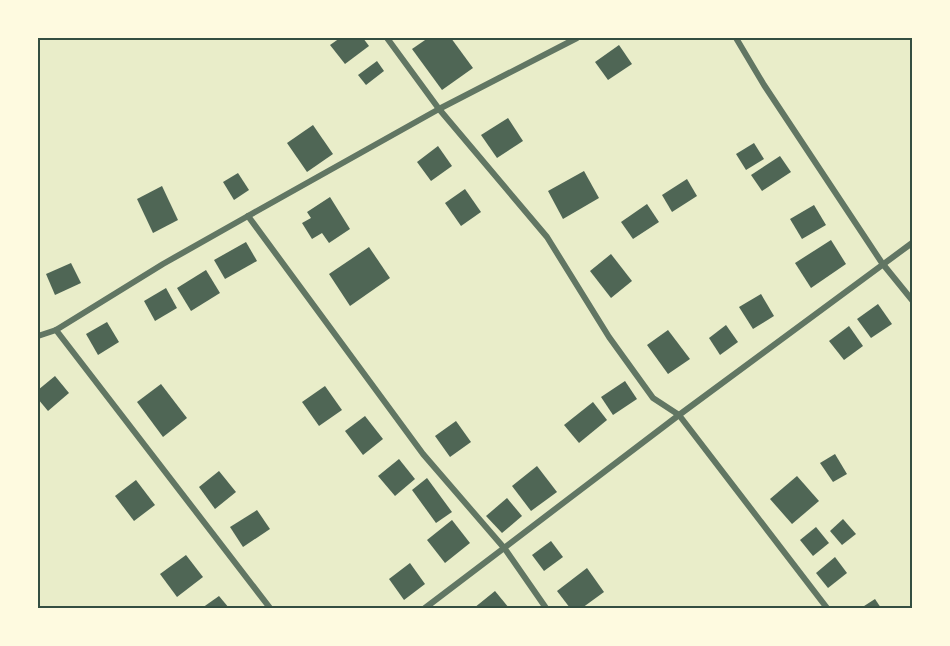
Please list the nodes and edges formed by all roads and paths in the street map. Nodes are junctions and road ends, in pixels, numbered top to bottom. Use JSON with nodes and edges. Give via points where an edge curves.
{"nodes":[{"id":1,"x":387,"y":38,"type":"edge"},
{"id":2,"x":577,"y":38,"type":"edge"},
{"id":3,"x":736,"y":38,"type":"edge"},
{"id":4,"x":440,"y":109,"type":"junction"},
{"id":5,"x":248,"y":216,"type":"junction"},
{"id":6,"x":912,"y":243,"type":"edge"},
{"id":7,"x":882,"y":263,"type":"junction"},
{"id":8,"x":912,"y":300,"type":"edge"},
{"id":9,"x":56,"y":330,"type":"junction"},
{"id":10,"x":38,"y":336,"type":"edge"},
{"id":11,"x":679,"y":415,"type":"junction"},
{"id":12,"x":505,"y":549,"type":"junction"},
{"id":13,"x":270,"y":609,"type":"edge"},
{"id":14,"x":425,"y":609,"type":"edge"},
{"id":15,"x":546,"y":609,"type":"edge"},
{"id":16,"x":827,"y":609,"type":"edge"}],
"edges":[{"from":1,"to":4,"type":"street"},
{"from":2,"to":4,"type":"street"},
{"from":3,"to":7,"type":"street"},
{"from":4,"to":5,"type":"street"},
{"from":4,"to":11,"type":"street","via":[[547,237],[609,337],[653,398]]},
{"from":5,"to":9,"type":"street"},
{"from":5,"to":12,"type":"street","via":[[423,454]]},
{"from":6,"to":7,"type":"street"},
{"from":7,"to":8,"type":"street"},
{"from":7,"to":11,"type":"street"},
{"from":9,"to":10,"type":"street"},
{"from":9,"to":13,"type":"street"},
{"from":11,"to":12,"type":"street"},
{"from":11,"to":16,"type":"street"},
{"from":12,"to":14,"type":"street"},
{"from":12,"to":15,"type":"street"}]}
